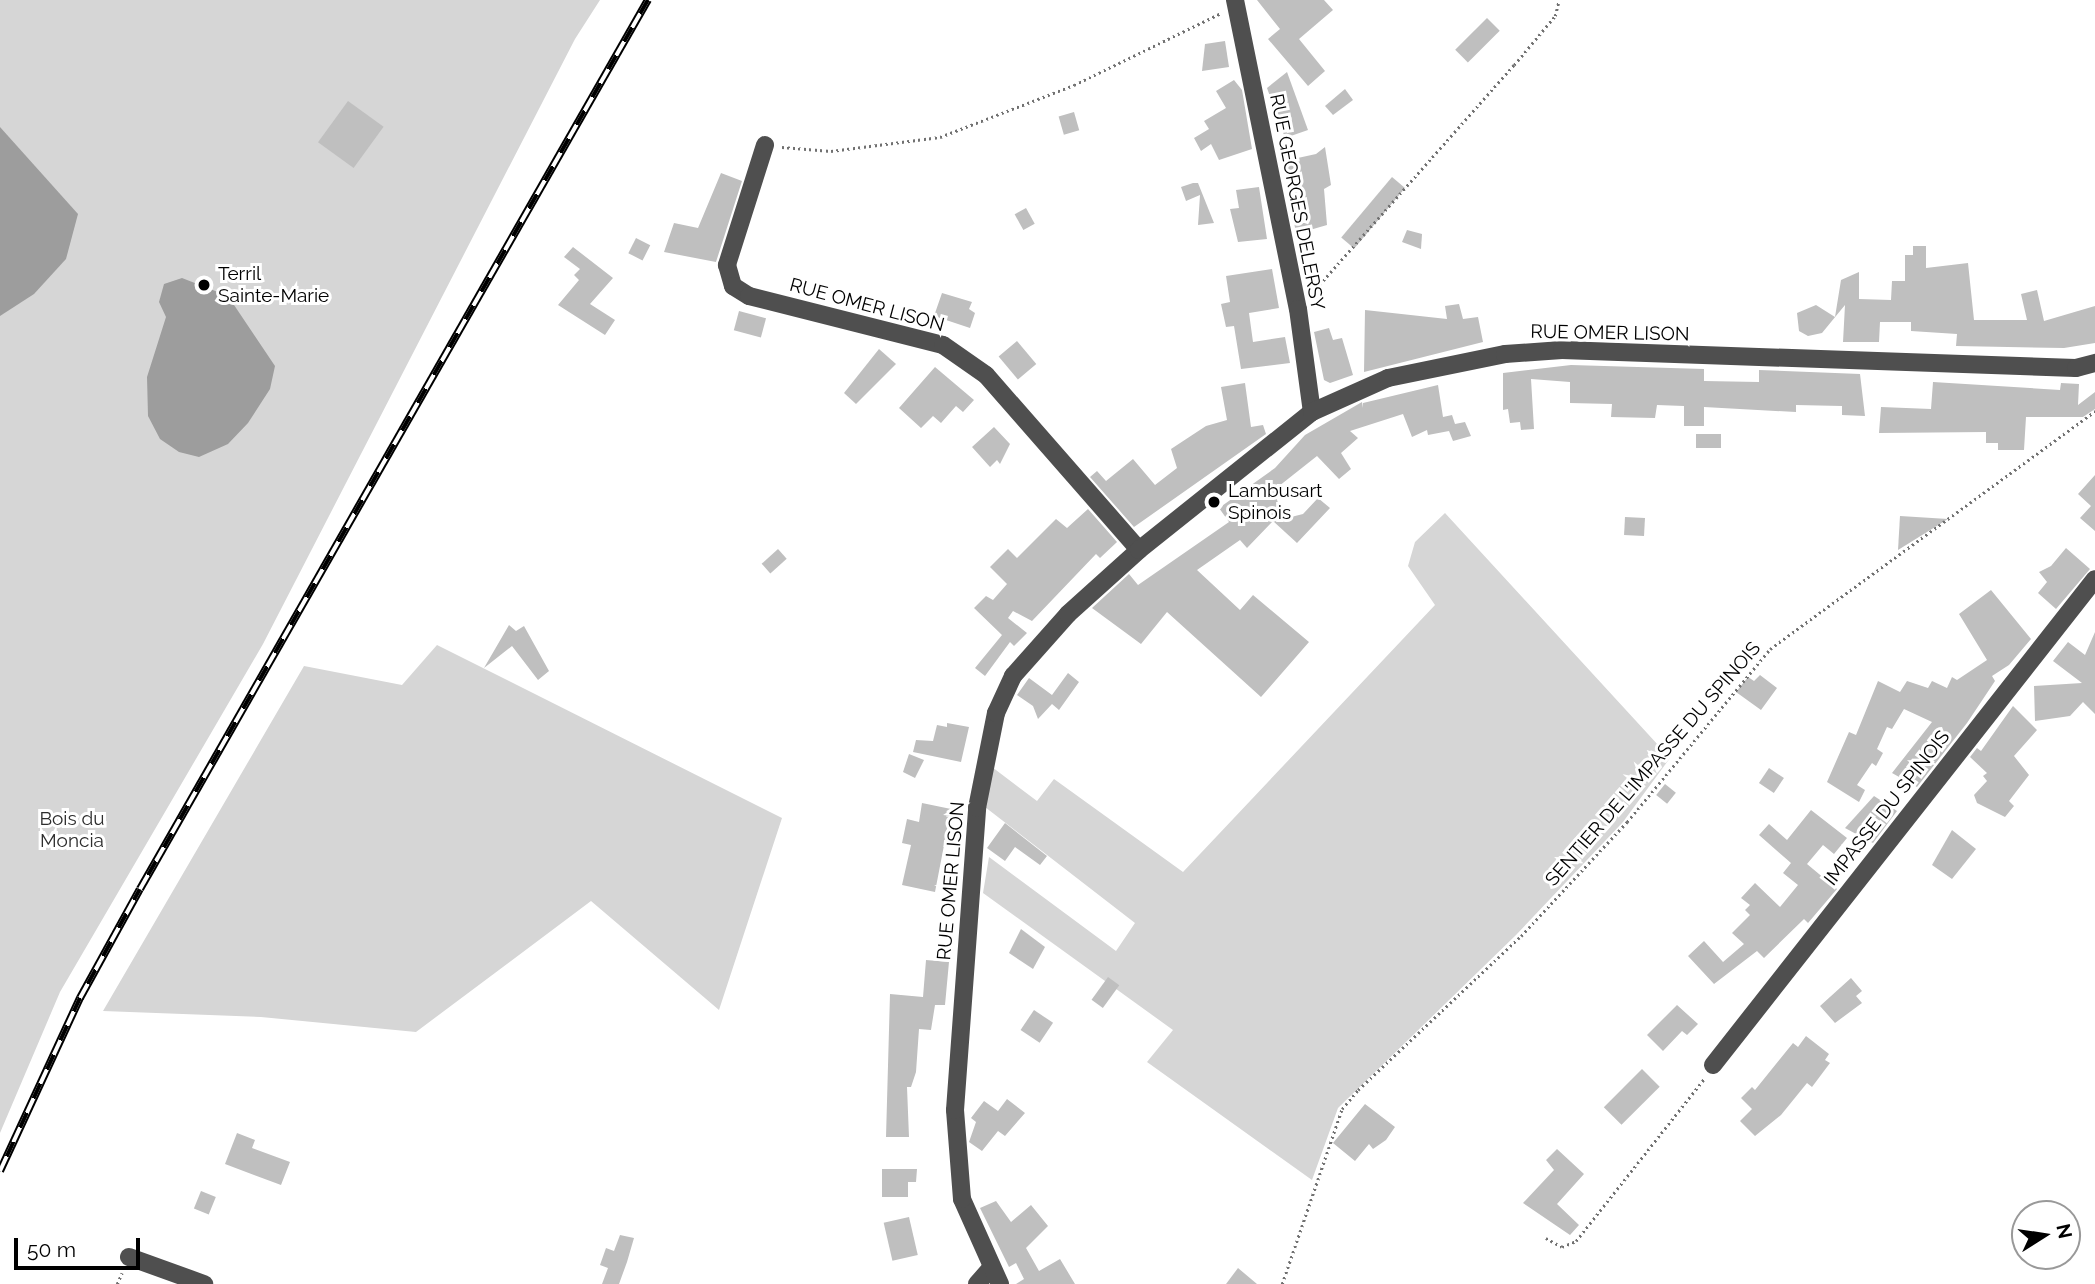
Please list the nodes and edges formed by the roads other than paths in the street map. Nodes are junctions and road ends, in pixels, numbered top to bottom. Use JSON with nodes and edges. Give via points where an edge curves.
{"nodes":[{"id":1,"x":1236,"y":3,"type":"edge"},
{"id":2,"x":765,"y":145,"type":"road end"},
{"id":3,"x":2095,"y":363,"type":"edge"},
{"id":4,"x":1312,"y":412,"type":"junction"},
{"id":5,"x":1139,"y":550,"type":"junction"},
{"id":6,"x":2095,"y":579,"type":"edge"},
{"id":7,"x":1713,"y":1065,"type":"road end"},
{"id":8,"x":129,"y":1257,"type":"dead end"},
{"id":9,"x":995,"y":1276,"type":"edge"},
{"id":10,"x":204,"y":1284,"type":"edge"},
{"id":11,"x":977,"y":1284,"type":"edge"}],
"edges":[{"from":1,"to":4,"type":"street","name":"RUE GEORGES DELERSY","via":[[1298,309]]},
{"from":2,"to":5,"type":"street","name":"RUE OMER LISON","via":[[727,265],[733,286],[749,296],[943,345],[986,375]]},
{"from":3,"to":4,"type":"street","name":"RUE OMER LISON","via":[[2076,368],[1563,350],[1513,353],[1388,378]]},
{"from":4,"to":5,"type":"street","name":"RUE OMER LISON"},
{"from":5,"to":9,"type":"street","name":"RUE OMER LISON","via":[[1068,614],[1013,676],[996,713],[977,808],[954,1110],[962,1199]]},
{"from":6,"to":7,"type":"street","name":"IMPASSE DU SPINOIS"},
{"from":8,"to":10,"type":"street"},
{"from":9,"to":11,"type":"street","name":"RUE OMER LISON"}]}
